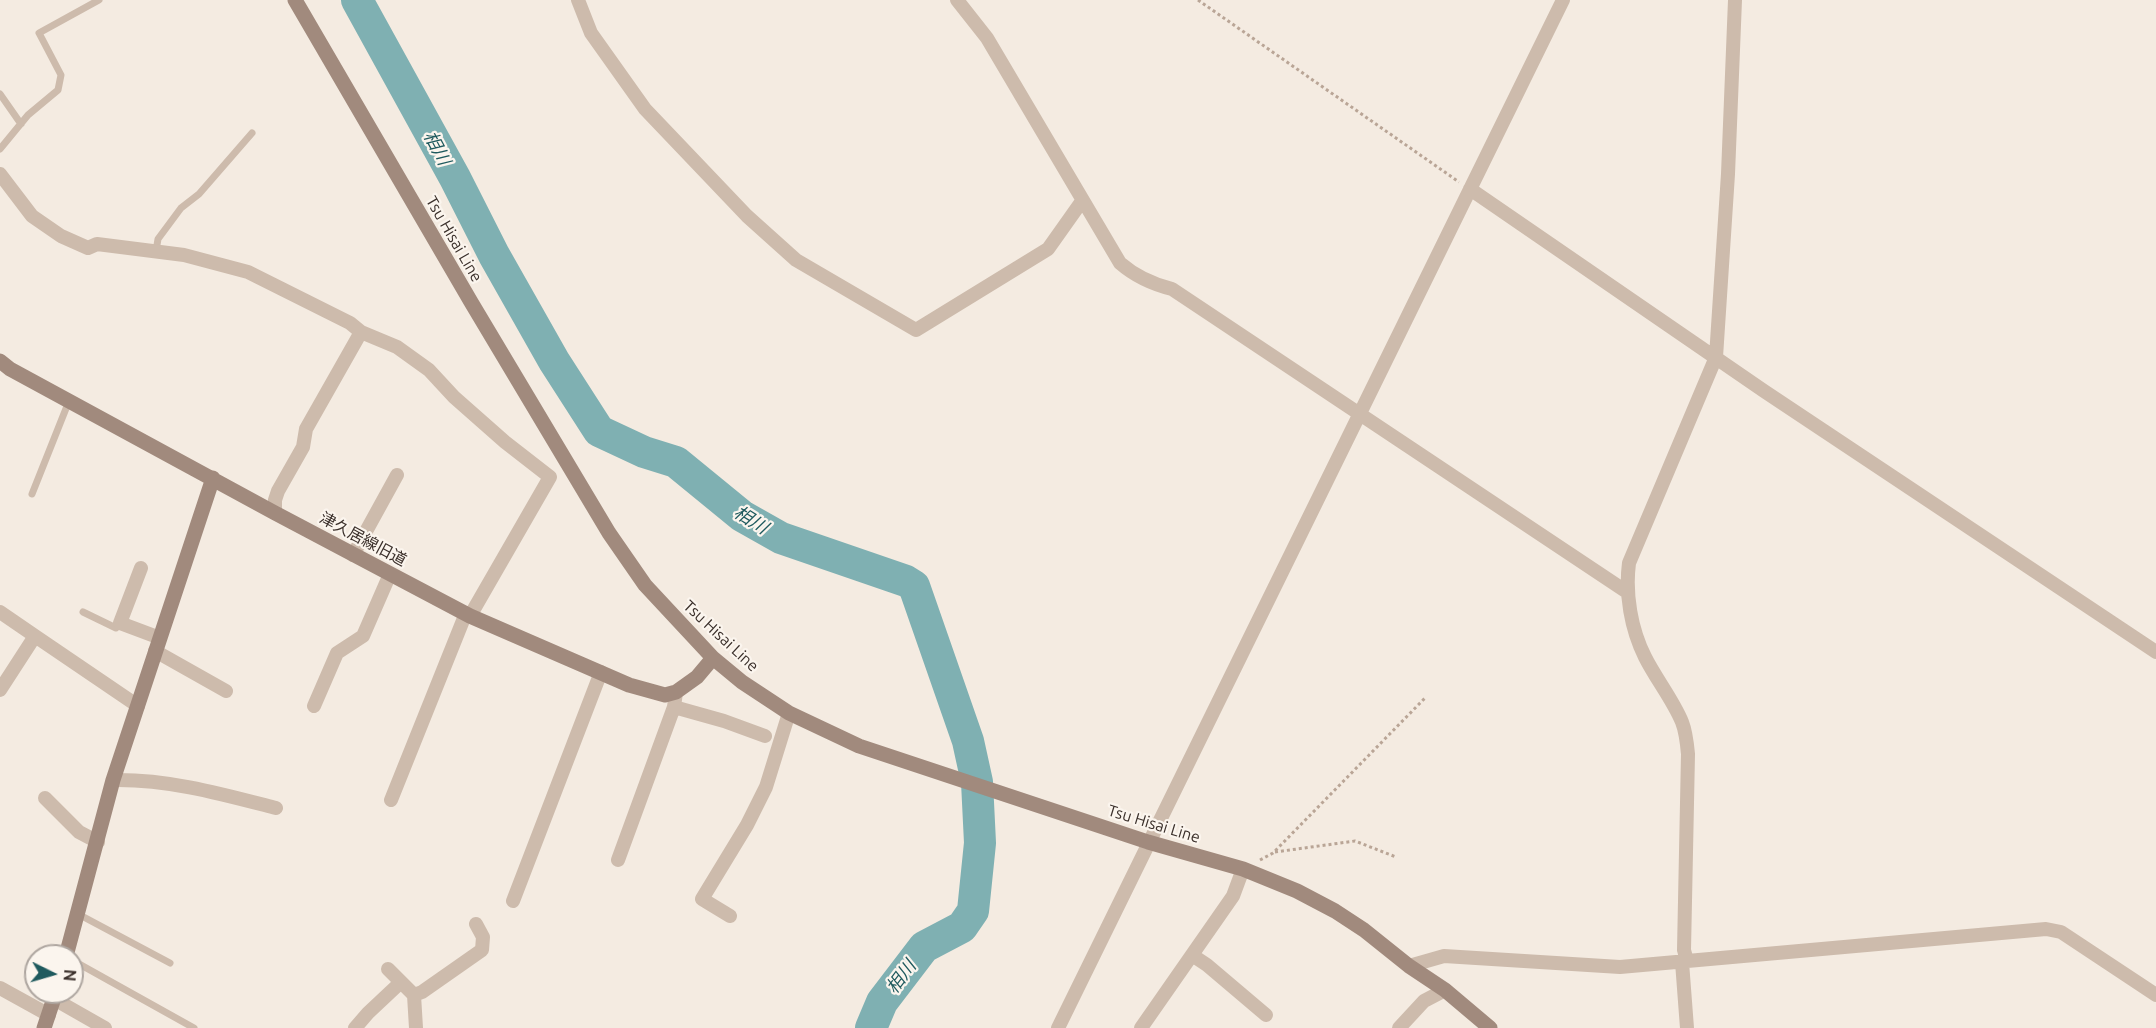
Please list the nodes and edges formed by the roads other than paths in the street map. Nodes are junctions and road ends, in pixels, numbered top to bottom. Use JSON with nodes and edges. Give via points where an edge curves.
{"nodes":[{"id":1,"x":99,"y":0,"type":"edge"},
{"id":2,"x":296,"y":0,"type":"edge"},
{"id":3,"x":578,"y":0,"type":"edge"},
{"id":4,"x":957,"y":0,"type":"edge"},
{"id":5,"x":1563,"y":0,"type":"edge"},
{"id":6,"x":1735,"y":0,"type":"edge"},
{"id":7,"x":0,"y":93,"type":"edge"},
{"id":8,"x":21,"y":124,"type":"junction"},
{"id":9,"x":252,"y":132,"type":"dead end"},
{"id":10,"x":0,"y":149,"type":"edge"},
{"id":11,"x":0,"y":174,"type":"edge"},
{"id":12,"x":1470,"y":189,"type":"junction"},
{"id":13,"x":1082,"y":201,"type":"junction"},
{"id":14,"x":156,"y":251,"type":"junction"},
{"id":15,"x":361,"y":332,"type":"junction"},
{"id":16,"x":1716,"y":357,"type":"junction"},
{"id":17,"x":0,"y":361,"type":"edge"},
{"id":18,"x":69,"y":401,"type":"junction"},
{"id":19,"x":1359,"y":413,"type":"junction"},
{"id":20,"x":570,"y":466,"type":"junction"},
{"id":21,"x":397,"y":475,"type":"dead end"},
{"id":22,"x":550,"y":477,"type":"junction"},
{"id":23,"x":213,"y":478,"type":"junction"},
{"id":24,"x":32,"y":494,"type":"dead end"},
{"id":25,"x":275,"y":513,"type":"junction"},
{"id":26,"x":353,"y":555,"type":"junction"},
{"id":27,"x":141,"y":568,"type":"dead end"},
{"id":28,"x":390,"y":574,"type":"junction"},
{"id":29,"x":1627,"y":592,"type":"junction"},
{"id":30,"x":0,"y":612,"type":"edge"},
{"id":31,"x":83,"y":612,"type":"dead end"},
{"id":32,"x":468,"y":614,"type":"junction"},
{"id":33,"x":120,"y":623,"type":"junction"},
{"id":34,"x":35,"y":636,"type":"junction"},
{"id":35,"x":157,"y":645,"type":"junction"},
{"id":36,"x":2156,"y":652,"type":"edge"},
{"id":37,"x":713,"y":658,"type":"junction"},
{"id":38,"x":601,"y":672,"type":"junction"},
{"id":39,"x":0,"y":690,"type":"edge"},
{"id":40,"x":226,"y":691,"type":"dead end"},
{"id":41,"x":675,"y":700,"type":"junction"},
{"id":42,"x":138,"y":706,"type":"junction"},
{"id":43,"x":315,"y":706,"type":"dead end"},
{"id":44,"x":789,"y":713,"type":"junction"},
{"id":45,"x":765,"y":736,"type":"dead end"},
{"id":46,"x":113,"y":780,"type":"junction"},
{"id":47,"x":45,"y":798,"type":"dead end"},
{"id":48,"x":391,"y":800,"type":"dead end"},
{"id":49,"x":276,"y":808,"type":"dead end"},
{"id":50,"x":98,"y":842,"type":"junction"},
{"id":51,"x":1148,"y":842,"type":"junction"},
{"id":52,"x":618,"y":860,"type":"dead end"},
{"id":53,"x":1243,"y":869,"type":"junction"},
{"id":54,"x":513,"y":901,"type":"dead end"},
{"id":55,"x":78,"y":914,"type":"junction"},
{"id":56,"x":730,"y":916,"type":"dead end"},
{"id":57,"x":476,"y":924,"type":"dead end"},
{"id":58,"x":69,"y":944,"type":"edge"},
{"id":59,"x":1192,"y":955,"type":"junction"},
{"id":60,"x":1684,"y":961,"type":"junction"},
{"id":61,"x":170,"y":963,"type":"dead end"},
{"id":62,"x":1409,"y":966,"type":"junction"},
{"id":63,"x":84,"y":967,"type":"edge"},
{"id":64,"x":388,"y":969,"type":"dead end"},
{"id":65,"x":401,"y":982,"type":"junction"},
{"id":66,"x":0,"y":988,"type":"edge"},
{"id":67,"x":1445,"y":990,"type":"junction"},
{"id":68,"x":414,"y":995,"type":"junction"},
{"id":69,"x":2156,"y":995,"type":"edge"},
{"id":70,"x":52,"y":1004,"type":"edge"},
{"id":71,"x":69,"y":1004,"type":"edge"},
{"id":72,"x":1266,"y":1015,"type":"dead end"},
{"id":73,"x":46,"y":1021,"type":"edge"},
{"id":74,"x":1143,"y":1027,"type":"edge"},
{"id":75,"x":105,"y":1028,"type":"edge"},
{"id":76,"x":194,"y":1028,"type":"edge"},
{"id":77,"x":355,"y":1028,"type":"edge"},
{"id":78,"x":416,"y":1028,"type":"edge"},
{"id":79,"x":1058,"y":1028,"type":"edge"},
{"id":80,"x":1399,"y":1028,"type":"edge"},
{"id":81,"x":1490,"y":1028,"type":"edge"},
{"id":82,"x":1687,"y":1028,"type":"edge"}],
"edges":[{"from":1,"to":8,"type":"lane","via":[[39,33],[61,75],[58,90]]},
{"from":2,"to":20,"type":"main road","name":"Tsu Hisai Line"},
{"from":3,"to":13,"type":"street","via":[[591,33],[645,109],[747,216],[795,260],[916,330],[1048,249]]},
{"from":4,"to":13,"type":"street","via":[[987,38]]},
{"from":5,"to":12,"type":"street"},
{"from":6,"to":16,"type":"street"},
{"from":7,"to":8,"type":"lane"},
{"from":8,"to":10,"type":"lane"},
{"from":9,"to":14,"type":"lane","via":[[199,194],[181,208],[158,239]]},
{"from":11,"to":14,"type":"street","via":[[32,216],[62,236],[88,248],[97,244]]},
{"from":12,"to":16,"type":"street"},
{"from":12,"to":19,"type":"street"},
{"from":13,"to":19,"type":"street","via":[[1120,263],[1133,274],[1172,289]]},
{"from":14,"to":15,"type":"street","via":[[248,272]]},
{"from":15,"to":22,"type":"street","via":[[397,347],[429,370],[463,405]]},
{"from":15,"to":25,"type":"street","via":[[306,429],[303,447],[278,491]]},
{"from":16,"to":29,"type":"street","via":[[1629,563]]},
{"from":16,"to":36,"type":"street"},
{"from":17,"to":18,"type":"main road","name":"津久居線旧道"},
{"from":18,"to":23,"type":"main road","name":"津久居線旧道"},
{"from":18,"to":24,"type":"lane"},
{"from":19,"to":29,"type":"street"},
{"from":19,"to":51,"type":"street"},
{"from":20,"to":22,"type":"street"},
{"from":20,"to":37,"type":"main road","name":"Tsu Hisai Line","via":[[645,585]]},
{"from":21,"to":26,"type":"street"},
{"from":22,"to":32,"type":"street"},
{"from":23,"to":25,"type":"main road","name":"津久居線旧道"},
{"from":23,"to":35,"type":"main road"},
{"from":25,"to":26,"type":"main road","name":"津久居線旧道"},
{"from":26,"to":28,"type":"main road","name":"津久居線旧道"},
{"from":27,"to":33,"type":"street"},
{"from":28,"to":32,"type":"main road","name":"津久居線旧道"},
{"from":28,"to":43,"type":"street","via":[[363,636],[337,652]]},
{"from":29,"to":60,"type":"street","via":[[1644,654],[1682,722],[1686,737]]},
{"from":30,"to":34,"type":"street"},
{"from":31,"to":33,"type":"lane","via":[[116,628]]},
{"from":32,"to":38,"type":"main road","name":"津久居線旧道"},
{"from":32,"to":48,"type":"street"},
{"from":33,"to":35,"type":"street"},
{"from":34,"to":39,"type":"street"},
{"from":34,"to":42,"type":"street"},
{"from":35,"to":40,"type":"street"},
{"from":35,"to":42,"type":"main road"},
{"from":37,"to":41,"type":"main road"},
{"from":37,"to":44,"type":"main road","name":"Tsu Hisai Line"},
{"from":38,"to":41,"type":"main road","name":"津久居線旧道"},
{"from":38,"to":54,"type":"street"},
{"from":41,"to":45,"type":"street"},
{"from":41,"to":52,"type":"street"},
{"from":42,"to":46,"type":"main road"},
{"from":44,"to":51,"type":"main road","name":"Tsu Hisai Line","via":[[859,746]]},
{"from":44,"to":56,"type":"street","via":[[766,787],[702,899]]},
{"from":46,"to":49,"type":"street","via":[[211,790]]},
{"from":46,"to":50,"type":"main road"},
{"from":47,"to":50,"type":"street","via":[[79,832]]},
{"from":50,"to":55,"type":"main road"},
{"from":51,"to":53,"type":"main road","name":"Tsu Hisai Line"},
{"from":51,"to":79,"type":"street"},
{"from":53,"to":59,"type":"street","via":[[1233,896]]},
{"from":53,"to":62,"type":"main road","name":"Tsu Hisai Line","via":[[1335,911]]},
{"from":55,"to":58,"type":"main road"},
{"from":55,"to":61,"type":"lane"},
{"from":57,"to":68,"type":"street","via":[[483,937],[482,950]]},
{"from":59,"to":72,"type":"street"},
{"from":59,"to":74,"type":"street"},
{"from":60,"to":62,"type":"street","via":[[1620,967],[1444,956]]},
{"from":60,"to":69,"type":"street","via":[[2046,929],[2061,932]]},
{"from":60,"to":82,"type":"street"},
{"from":62,"to":67,"type":"main road","name":"Tsu Hisai Line"},
{"from":63,"to":76,"type":"lane"},
{"from":64,"to":65,"type":"street"},
{"from":65,"to":68,"type":"street"},
{"from":65,"to":77,"type":"street"},
{"from":66,"to":73,"type":"street"},
{"from":67,"to":80,"type":"street","via":[[1424,1001]]},
{"from":67,"to":81,"type":"main road","name":"Tsu Hisai Line"},
{"from":68,"to":78,"type":"street"},
{"from":70,"to":73,"type":"main road"},
{"from":71,"to":75,"type":"street"}]}
